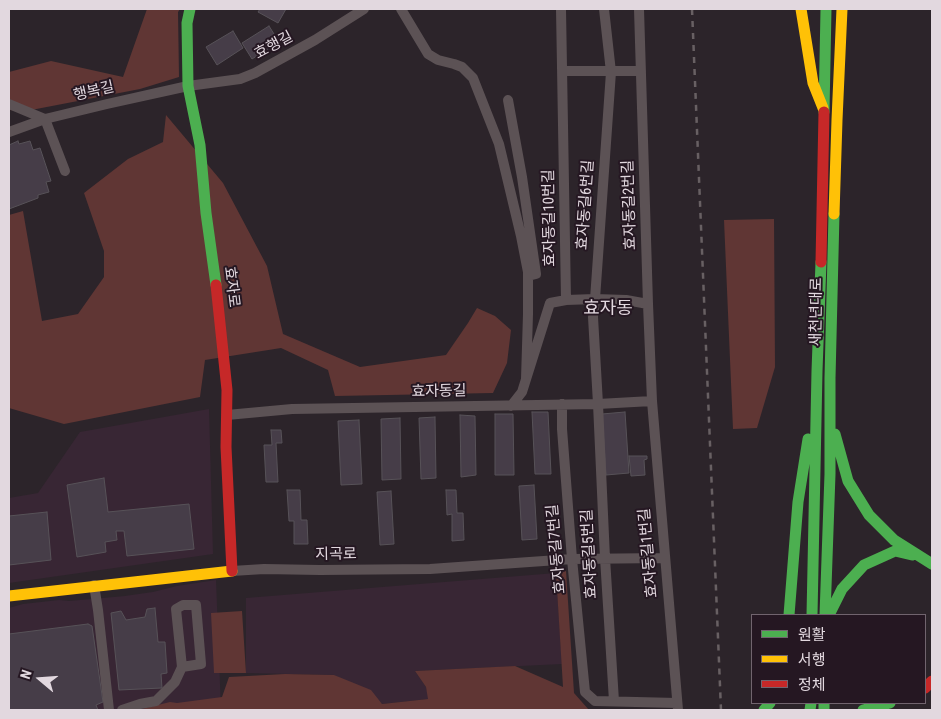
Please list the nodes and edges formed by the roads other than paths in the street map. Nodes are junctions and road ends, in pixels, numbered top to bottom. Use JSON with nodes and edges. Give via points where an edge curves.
{"nodes":[{"id":1,"x":190,"y":9,"type":"edge"},
{"id":2,"x":364,"y":9,"type":"edge"},
{"id":3,"x":401,"y":9,"type":"edge"},
{"id":4,"x":561,"y":9,"type":"edge"},
{"id":5,"x":604,"y":9,"type":"edge"},
{"id":6,"x":639,"y":9,"type":"edge"},
{"id":7,"x":801,"y":9,"type":"edge"},
{"id":8,"x":826,"y":9,"type":"edge"},
{"id":9,"x":842,"y":9,"type":"edge"},
{"id":10,"x":563,"y":71,"type":"junction"},
{"id":11,"x":610,"y":72,"type":"junction"},
{"id":12,"x":641,"y":72,"type":"junction"},
{"id":13,"x":188,"y":86,"type":"junction"},
{"id":14,"x":508,"y":100,"type":"dead end"},
{"id":15,"x":9,"y":104,"type":"edge"},
{"id":16,"x":824,"y":109,"type":"junction"},
{"id":17,"x":45,"y":119,"type":"junction"},
{"id":18,"x":9,"y":132,"type":"edge"},
{"id":19,"x":65,"y":171,"type":"dead end"},
{"id":20,"x":528,"y":276,"type":"junction"},
{"id":21,"x":595,"y":299,"type":"junction"},
{"id":22,"x":566,"y":300,"type":"junction"},
{"id":23,"x":648,"y":304,"type":"junction"},
{"id":24,"x":830,"y":378,"type":"junction"},
{"id":25,"x":526,"y":379,"type":"junction"},
{"id":26,"x":817,"y":386,"type":"junction"},
{"id":27,"x":652,"y":400,"type":"junction"},
{"id":28,"x":562,"y":404,"type":"junction"},
{"id":29,"x":598,"y":404,"type":"junction"},
{"id":30,"x":511,"y":406,"type":"junction"},
{"id":31,"x":227,"y":415,"type":"junction"},
{"id":32,"x":605,"y":558,"type":"junction"},
{"id":33,"x":665,"y":558,"type":"junction"},
{"id":34,"x":921,"y":558,"type":"junction"},
{"id":35,"x":572,"y":559,"type":"junction"},
{"id":36,"x":932,"y":564,"type":"edge"},
{"id":37,"x":232,"y":571,"type":"junction"},
{"id":38,"x":94,"y":585,"type":"junction"},
{"id":39,"x":9,"y":596,"type":"edge"},
{"id":40,"x":789,"y":614,"type":"edge"},
{"id":41,"x":812,"y":614,"type":"edge"},
{"id":42,"x":825,"y":614,"type":"edge"},
{"id":43,"x":830,"y":614,"type":"edge"},
{"id":44,"x":182,"y":667,"type":"junction"},
{"id":45,"x":614,"y":701,"type":"junction"},
{"id":46,"x":886,"y":704,"type":"edge"},
{"id":47,"x":677,"y":706,"type":"edge"},
{"id":48,"x":109,"y":710,"type":"edge"},
{"id":49,"x":122,"y":710,"type":"edge"},
{"id":50,"x":863,"y":710,"type":"edge"}],
"edges":[{"from":1,"to":13,"type":"main road","name":"효자로","via":[[187,24]]},
{"from":2,"to":13,"type":"street","name":"효행길","via":[[255,73],[234,80]]},
{"from":3,"to":20,"type":"street","via":[[428,54],[462,68],[473,78],[499,144]]},
{"from":4,"to":10,"type":"street","name":"효자동길10번길"},
{"from":5,"to":11,"type":"street","name":"효자동길6번길"},
{"from":6,"to":12,"type":"street","name":"효자동길2번길"},
{"from":7,"to":16,"type":"main road","via":[[813,83]]},
{"from":8,"to":16,"type":"main road","name":"새천년대로"},
{"from":9,"to":24,"type":"main road","name":"새천년대로"},
{"from":10,"to":11,"type":"street"},
{"from":10,"to":22,"type":"street","name":"효자동길10번길"},
{"from":11,"to":12,"type":"street"},
{"from":11,"to":21,"type":"street","name":"효자동길6번길"},
{"from":12,"to":23,"type":"street","name":"효자동길2번길"},
{"from":13,"to":17,"type":"street","name":"행복길"},
{"from":13,"to":31,"type":"main road","name":"효자로","via":[[200,145]]},
{"from":14,"to":20,"type":"street","via":[[536,274]]},
{"from":15,"to":17,"type":"street"},
{"from":16,"to":26,"type":"main road","name":"새천년대로"},
{"from":17,"to":18,"type":"street","name":"행복길"},
{"from":17,"to":19,"type":"street"},
{"from":20,"to":25,"type":"street"},
{"from":21,"to":22,"type":"street"},
{"from":21,"to":23,"type":"street"},
{"from":21,"to":29,"type":"street","name":"효자동길6번길","via":[[592,318]]},
{"from":22,"to":25,"type":"street","via":[[550,303]]},
{"from":23,"to":27,"type":"street","name":"효자동길2번길"},
{"from":24,"to":34,"type":"main road","via":[[835,434],[848,481],[868,515],[894,540]]},
{"from":24,"to":42,"type":"main road","name":"새천년대로"},
{"from":25,"to":30,"type":"street","via":[[522,392]]},
{"from":26,"to":40,"type":"main road","via":[[798,502]]},
{"from":26,"to":41,"type":"main road","name":"새천년대로"},
{"from":27,"to":29,"type":"street","name":"효자동길"},
{"from":27,"to":33,"type":"street","name":"효자동길1번길"},
{"from":28,"to":29,"type":"street","name":"효자동길"},
{"from":28,"to":30,"type":"street","name":"효자동길"},
{"from":28,"to":35,"type":"street","name":"효자동길7번길"},
{"from":29,"to":32,"type":"street","name":"효자동길5번길"},
{"from":30,"to":31,"type":"street","name":"효자동길","via":[[292,410]]},
{"from":31,"to":37,"type":"main road","name":"효자로"},
{"from":32,"to":33,"type":"street","name":"지곡로"},
{"from":32,"to":35,"type":"street","name":"지곡로"},
{"from":32,"to":45,"type":"street","name":"효자동길5번길"},
{"from":33,"to":47,"type":"street","name":"효자동길1번길"},
{"from":34,"to":36,"type":"main road"},
{"from":34,"to":43,"type":"main road","via":[[895,551],[864,565],[842,589]]},
{"from":35,"to":37,"type":"street","name":"지곡로","via":[[430,568]]},
{"from":35,"to":45,"type":"street","name":"효자동길7번길","via":[[584,692],[595,701]]},
{"from":37,"to":38,"type":"main road","name":"지곡로"},
{"from":38,"to":39,"type":"main road","name":"지곡로"},
{"from":38,"to":48,"type":"street"},
{"from":44,"to":44,"type":"street","via":[[201,664],[196,605],[184,605],[176,610]]},
{"from":44,"to":49,"type":"street","via":[[175,682],[156,701]]},
{"from":45,"to":47,"type":"street"},
{"from":46,"to":50,"type":"main road"}]}
